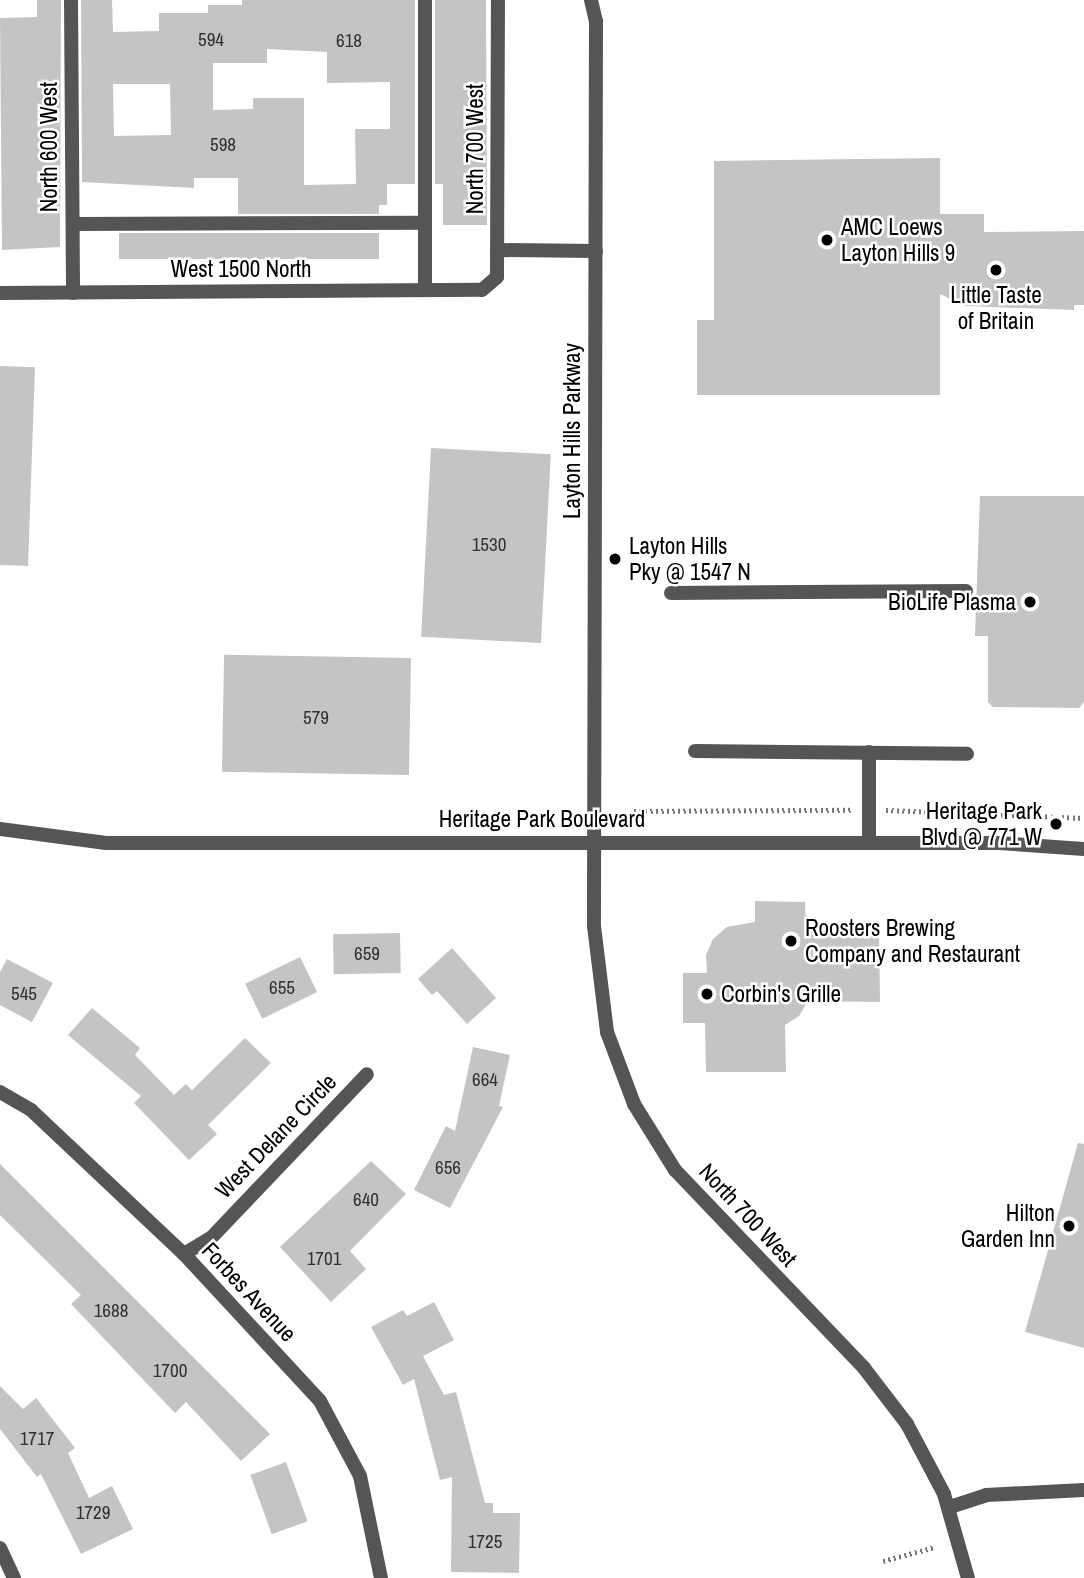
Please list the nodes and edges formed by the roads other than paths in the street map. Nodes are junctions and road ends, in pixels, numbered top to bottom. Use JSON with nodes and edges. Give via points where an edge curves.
{"nodes":[{"id":1,"x":71,"y":0,"type":"edge"},
{"id":2,"x":425,"y":0,"type":"edge"},
{"id":3,"x":498,"y":0,"type":"edge"},
{"id":4,"x":591,"y":0,"type":"edge"},
{"id":5,"x":600,"y":0,"type":"edge"},
{"id":6,"x":596,"y":20,"type":"junction"},
{"id":7,"x":425,"y":223,"type":"junction"},
{"id":8,"x":73,"y":224,"type":"junction"},
{"id":9,"x":498,"y":250,"type":"junction"},
{"id":10,"x":596,"y":251,"type":"junction"},
{"id":11,"x":425,"y":290,"type":"junction"},
{"id":12,"x":482,"y":290,"type":"joint"},
{"id":13,"x":0,"y":293,"type":"edge"},
{"id":14,"x":74,"y":293,"type":"junction"},
{"id":15,"x":967,"y":591,"type":"dead end"},
{"id":16,"x":671,"y":593,"type":"dead end"},
{"id":17,"x":695,"y":751,"type":"dead end"},
{"id":18,"x":869,"y":752,"type":"junction"},
{"id":19,"x":967,"y":754,"type":"dead end"},
{"id":20,"x":0,"y":829,"type":"edge"},
{"id":21,"x":594,"y":842,"type":"junction"},
{"id":22,"x":869,"y":842,"type":"junction"},
{"id":23,"x":1084,"y":849,"type":"edge"},
{"id":24,"x":367,"y":1074,"type":"dead end"},
{"id":25,"x":0,"y":1093,"type":"edge"},
{"id":26,"x":184,"y":1255,"type":"junction"},
{"id":27,"x":1084,"y":1490,"type":"edge"},
{"id":28,"x":950,"y":1507,"type":"junction"},
{"id":29,"x":0,"y":1548,"type":"edge"},
{"id":30,"x":14,"y":1578,"type":"edge"},
{"id":31,"x":381,"y":1578,"type":"edge"},
{"id":32,"x":968,"y":1578,"type":"edge"}],
"edges":[{"from":1,"to":8,"type":"street","name":"North 600 West"},
{"from":2,"to":7,"type":"street"},
{"from":3,"to":9,"type":"street","name":"North 700 West"},
{"from":4,"to":6,"type":"street","name":"Layton Hills Parkway"},
{"from":5,"to":6,"type":"street","name":"Layton Hills Parkway"},
{"from":6,"to":10,"type":"street","name":"Layton Hills Parkway"},
{"from":7,"to":8,"type":"street"},
{"from":7,"to":11,"type":"street"},
{"from":8,"to":14,"type":"street","name":"North 600 West"},
{"from":9,"to":10,"type":"street"},
{"from":9,"to":12,"type":"street","name":"North 700 West","via":[[498,277]]},
{"from":10,"to":21,"type":"street","name":"Layton Hills Parkway"},
{"from":11,"to":12,"type":"street","name":"West 1500 North"},
{"from":11,"to":14,"type":"street","name":"West 1500 North"},
{"from":13,"to":14,"type":"street","name":"West 1500 North"},
{"from":15,"to":16,"type":"street"},
{"from":17,"to":18,"type":"street"},
{"from":18,"to":19,"type":"street"},
{"from":18,"to":22,"type":"street"},
{"from":20,"to":21,"type":"street","name":"Heritage Park Boulevard","via":[[106,843]]},
{"from":21,"to":22,"type":"street","name":"Heritage Park Boulevard"},
{"from":21,"to":28,"type":"street","name":"North 700 West","via":[[597,975],[612,1050],[640,1115],[697,1197],[888,1397],[924,1451]]},
{"from":22,"to":23,"type":"street","name":"Heritage Park Boulevard"},
{"from":24,"to":26,"type":"street","name":"West Delane Circle","via":[[211,1238]]},
{"from":25,"to":26,"type":"street","name":"Forbes Avenue","via":[[32,1110]]},
{"from":26,"to":31,"type":"street","name":"Forbes Avenue","via":[[320,1401],[360,1476]]},
{"from":27,"to":28,"type":"street","via":[[986,1495]]},
{"from":28,"to":32,"type":"street","name":"North 700 West"},
{"from":29,"to":30,"type":"street"}]}
